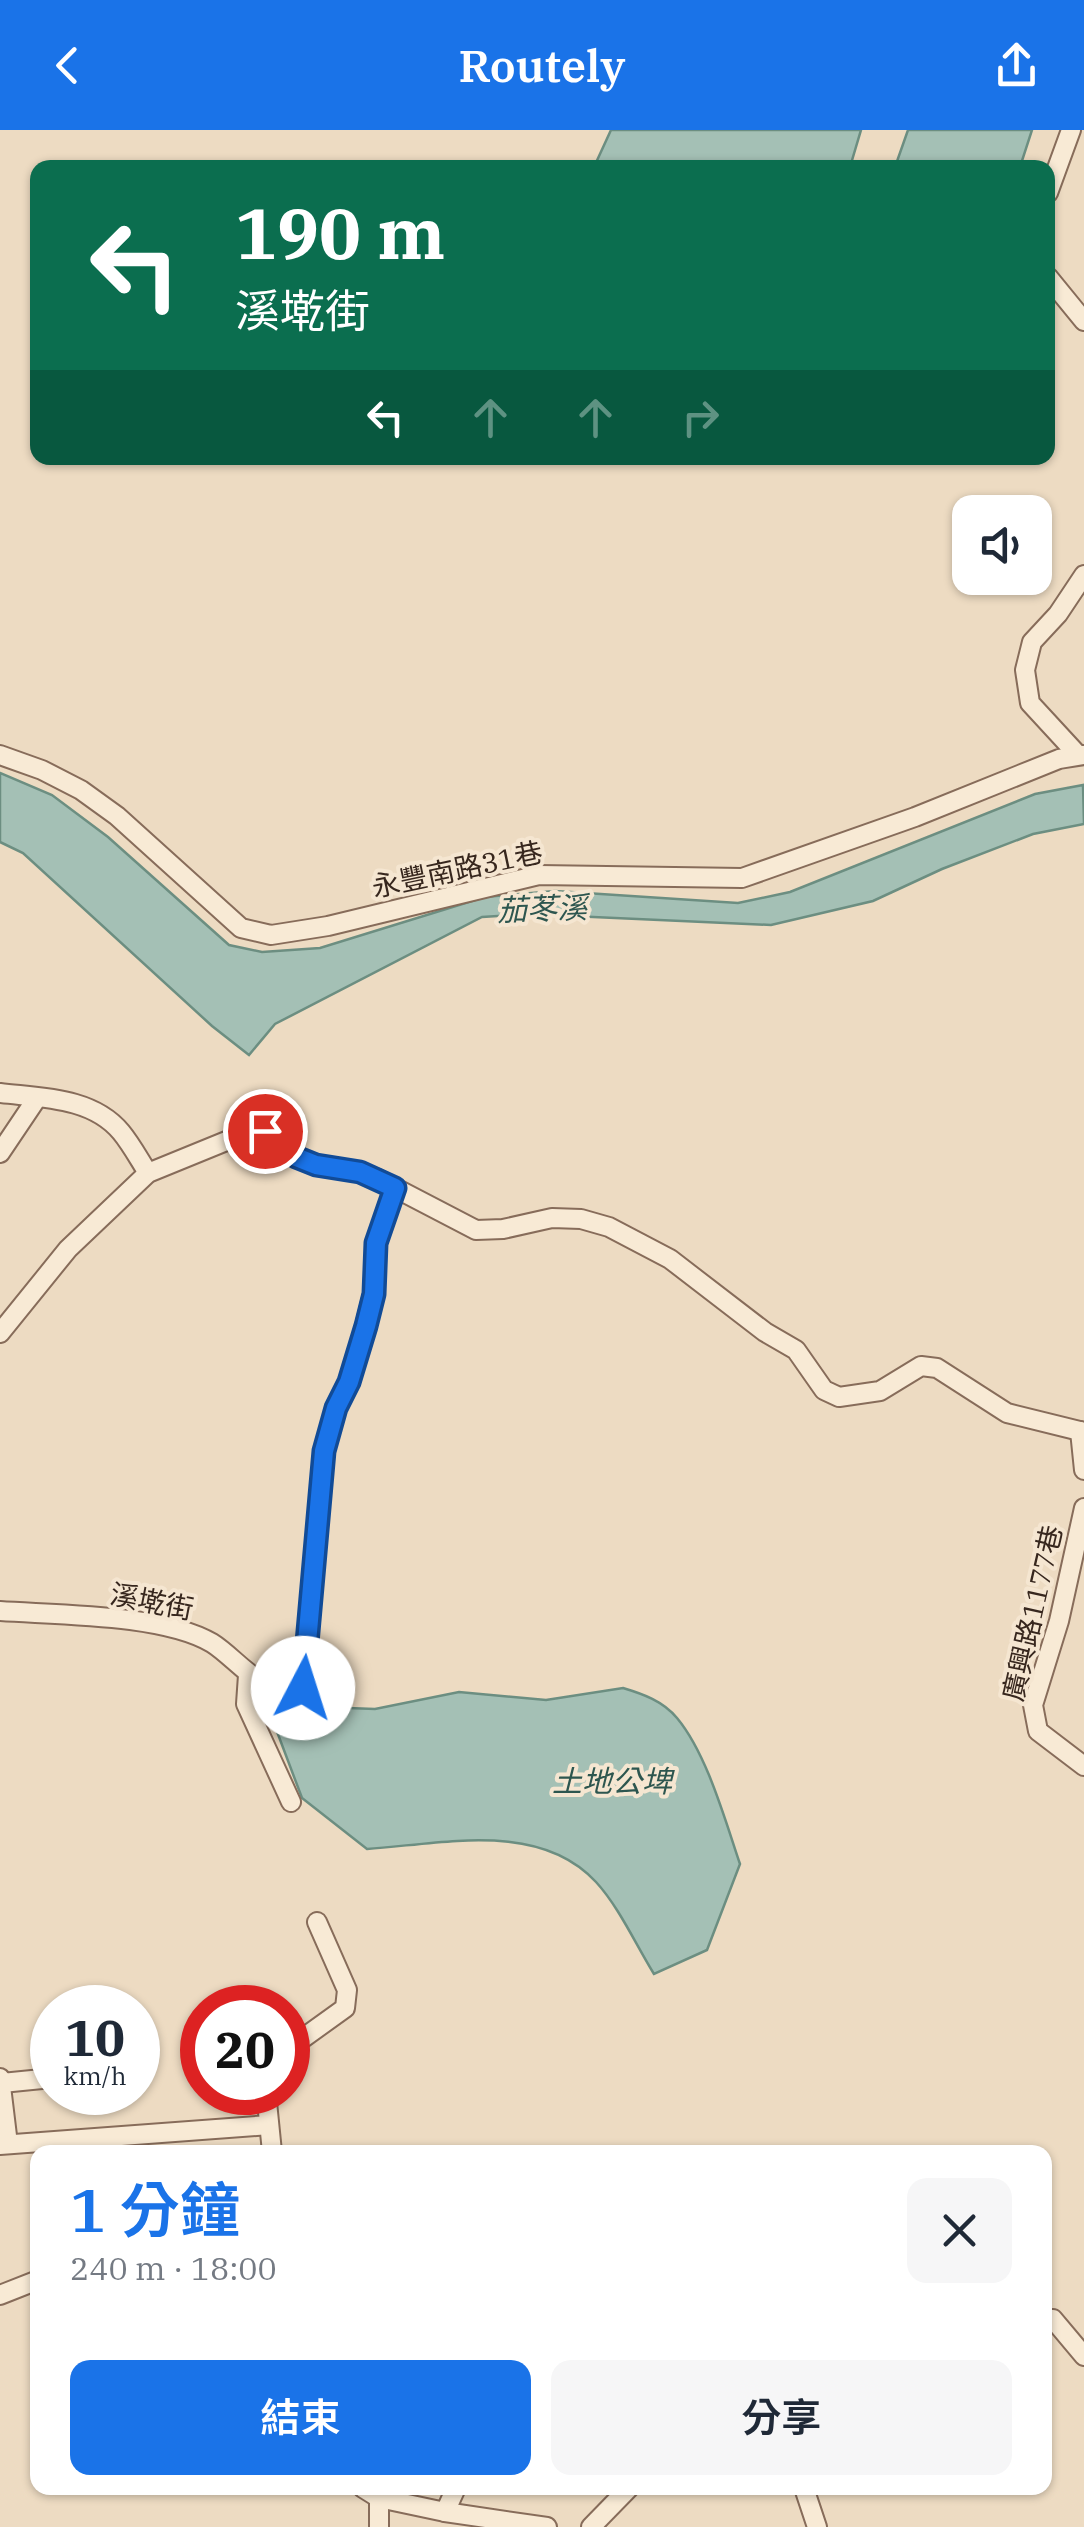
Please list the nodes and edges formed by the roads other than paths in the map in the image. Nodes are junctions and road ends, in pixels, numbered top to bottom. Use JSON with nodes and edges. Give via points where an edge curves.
{"nodes":[{"id":1,"x":1070,"y":130,"type":"edge"},
{"id":2,"x":1055,"y":173,"type":"edge"},
{"id":3,"x":1055,"y":286,"type":"edge"},
{"id":4,"x":1084,"y":321,"type":"edge"},
{"id":5,"x":1084,"y":575,"type":"edge"},
{"id":6,"x":1080,"y":754,"type":"edge"},
{"id":7,"x":0,"y":755,"type":"edge"},
{"id":8,"x":0,"y":1092,"type":"edge"},
{"id":9,"x":38,"y":1098,"type":"junction"},
{"id":10,"x":0,"y":1153,"type":"edge"},
{"id":11,"x":148,"y":1173,"type":"junction"},
{"id":12,"x":395,"y":1188,"type":"junction"},
{"id":13,"x":0,"y":1334,"type":"edge"},
{"id":14,"x":1082,"y":1431,"type":"edge"},
{"id":15,"x":1084,"y":1470,"type":"edge"},
{"id":16,"x":1084,"y":1508,"type":"edge"},
{"id":17,"x":0,"y":1610,"type":"edge"},
{"id":18,"x":248,"y":1675,"type":"junction"},
{"id":19,"x":1084,"y":1766,"type":"edge"},
{"id":20,"x":291,"y":1802,"type":"dead end"},
{"id":21,"x":317,"y":1922,"type":"dead end"},
{"id":22,"x":310,"y":2033,"type":"edge"},
{"id":23,"x":30,"y":2079,"type":"edge"},
{"id":24,"x":1,"y":2081,"type":"edge"},
{"id":25,"x":268,"y":2115,"type":"edge"},
{"id":26,"x":269,"y":2125,"type":"junction"},
{"id":27,"x":4,"y":2144,"type":"edge"},
{"id":28,"x":271,"y":2145,"type":"edge"},
{"id":29,"x":30,"y":2283,"type":"edge"},
{"id":30,"x":0,"y":2295,"type":"edge"},
{"id":31,"x":1052,"y":2320,"type":"edge"},
{"id":32,"x":1084,"y":2356,"type":"edge"},
{"id":33,"x":371,"y":2495,"type":"edge"},
{"id":34,"x":379,"y":2495,"type":"edge"},
{"id":35,"x":453,"y":2495,"type":"edge"},
{"id":36,"x":622,"y":2495,"type":"edge"},
{"id":37,"x":806,"y":2495,"type":"edge"},
{"id":38,"x":445,"y":2512,"type":"junction"},
{"id":39,"x":379,"y":2527,"type":"edge"},
{"id":40,"x":546,"y":2527,"type":"edge"},
{"id":41,"x":591,"y":2527,"type":"edge"},
{"id":42,"x":817,"y":2527,"type":"edge"}],
"edges":[{"from":1,"to":2,"type":"street"},
{"from":3,"to":4,"type":"street"},
{"from":5,"to":6,"type":"street","via":[[1032,642],[1025,670],[1030,703]]},
{"from":6,"to":7,"type":"street","name":"永豐南路31巷","via":[[742,878],[539,875],[272,935],[242,928],[80,790]]},
{"from":8,"to":9,"type":"street"},
{"from":9,"to":10,"type":"street"},
{"from":9,"to":11,"type":"street","via":[[102,1114]]},
{"from":11,"to":12,"type":"street","via":[[265,1131],[296,1157]]},
{"from":11,"to":13,"type":"street","via":[[68,1250]]},
{"from":12,"to":14,"type":"street","via":[[476,1230],[552,1218],[609,1227],[670,1259],[796,1350],[824,1390],[839,1398],[880,1391],[920,1366],[937,1368],[1006,1413]]},
{"from":12,"to":18,"type":"street","name":"溪墘街","via":[[376,1243],[366,1326],[324,1451],[303,1688],[278,1688]]},
{"from":14,"to":15,"type":"street"},
{"from":16,"to":19,"type":"street","name":"廣興路1177巷","via":[[1033,1705],[1038,1731]]},
{"from":17,"to":18,"type":"street","name":"溪墘街","via":[[167,1627],[214,1644]]},
{"from":18,"to":20,"type":"street","via":[[246,1704]]},
{"from":21,"to":22,"type":"street","via":[[347,1990],[346,2008]]},
{"from":23,"to":24,"type":"street"},
{"from":24,"to":27,"type":"street"},
{"from":25,"to":26,"type":"street"},
{"from":26,"to":27,"type":"street"},
{"from":26,"to":28,"type":"street"},
{"from":29,"to":30,"type":"street"},
{"from":31,"to":32,"type":"street"},
{"from":33,"to":39,"type":"street"},
{"from":34,"to":38,"type":"street"},
{"from":35,"to":38,"type":"street"},
{"from":36,"to":41,"type":"street"},
{"from":37,"to":42,"type":"street"},
{"from":38,"to":40,"type":"street"}]}
